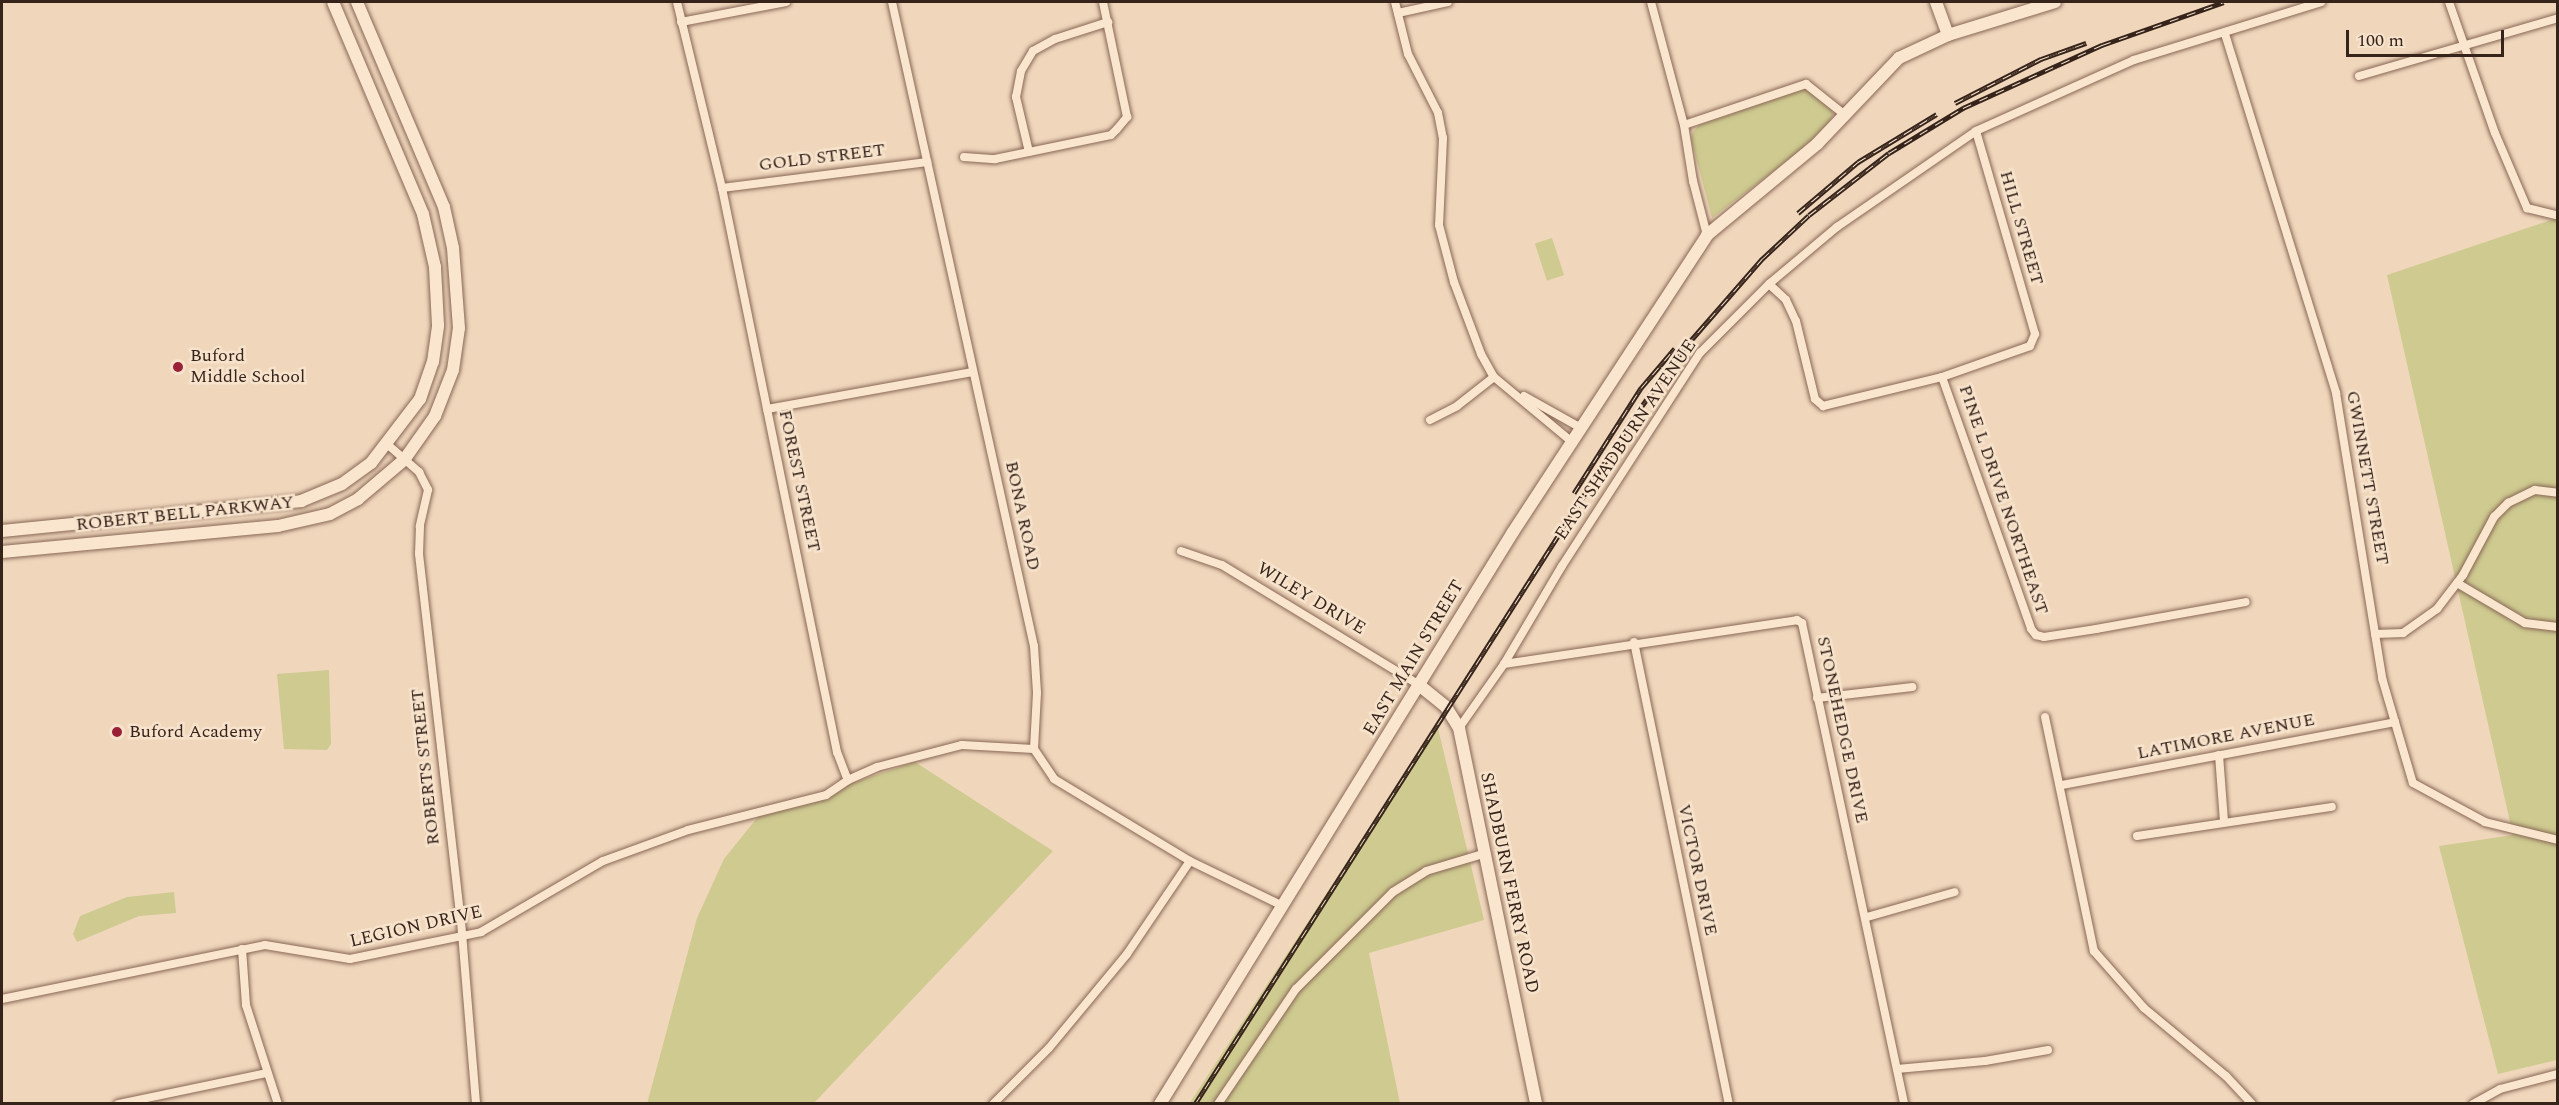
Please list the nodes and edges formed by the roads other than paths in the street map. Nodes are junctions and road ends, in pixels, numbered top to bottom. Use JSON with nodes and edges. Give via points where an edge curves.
{"nodes":[{"id":1,"x":333,"y":2,"type":"edge"},
{"id":2,"x":357,"y":2,"type":"edge"},
{"id":3,"x":677,"y":2,"type":"edge"},
{"id":4,"x":786,"y":2,"type":"edge"},
{"id":5,"x":892,"y":2,"type":"edge"},
{"id":6,"x":1103,"y":2,"type":"edge"},
{"id":7,"x":1395,"y":2,"type":"edge"},
{"id":8,"x":1448,"y":2,"type":"edge"},
{"id":9,"x":1651,"y":2,"type":"edge"},
{"id":10,"x":1936,"y":2,"type":"edge"},
{"id":11,"x":2055,"y":2,"type":"edge"},
{"id":12,"x":2321,"y":2,"type":"edge"},
{"id":13,"x":2449,"y":2,"type":"edge"},
{"id":14,"x":1398,"y":13,"type":"junction"},
{"id":15,"x":2558,"y":18,"type":"edge"},
{"id":16,"x":681,"y":22,"type":"junction"},
{"id":17,"x":1108,"y":22,"type":"junction"},
{"id":18,"x":1948,"y":34,"type":"junction"},
{"id":19,"x":2225,"y":34,"type":"junction"},
{"id":20,"x":2465,"y":45,"type":"junction"},
{"id":21,"x":2359,"y":76,"type":"dead end"},
{"id":22,"x":1845,"y":115,"type":"junction"},
{"id":23,"x":1684,"y":125,"type":"junction"},
{"id":24,"x":1976,"y":131,"type":"junction"},
{"id":25,"x":1029,"y":152,"type":"junction"},
{"id":26,"x":964,"y":157,"type":"dead end"},
{"id":27,"x":927,"y":162,"type":"junction"},
{"id":28,"x":722,"y":188,"type":"junction"},
{"id":29,"x":2558,"y":216,"type":"edge"},
{"id":30,"x":1707,"y":236,"type":"junction"},
{"id":31,"x":1769,"y":284,"type":"junction"},
{"id":32,"x":973,"y":372,"type":"junction"},
{"id":33,"x":1494,"y":377,"type":"junction"},
{"id":34,"x":1942,"y":377,"type":"junction"},
{"id":35,"x":1513,"y":391,"type":"junction"},
{"id":36,"x":767,"y":409,"type":"junction"},
{"id":37,"x":1430,"y":420,"type":"dead end"},
{"id":38,"x":1581,"y":428,"type":"junction"},
{"id":39,"x":1572,"y":442,"type":"junction"},
{"id":40,"x":387,"y":444,"type":"junction"},
{"id":41,"x":404,"y":460,"type":"junction"},
{"id":42,"x":2558,"y":493,"type":"edge"},
{"id":43,"x":2,"y":531,"type":"edge"},
{"id":44,"x":1181,"y":551,"type":"dead end"},
{"id":45,"x":2,"y":552,"type":"edge"},
{"id":46,"x":2457,"y":583,"type":"junction"},
{"id":47,"x":2246,"y":602,"type":"dead end"},
{"id":48,"x":2558,"y":627,"type":"edge"},
{"id":49,"x":2375,"y":634,"type":"junction"},
{"id":50,"x":1634,"y":642,"type":"junction"},
{"id":51,"x":1504,"y":664,"type":"junction"},
{"id":52,"x":1419,"y":685,"type":"junction"},
{"id":53,"x":1912,"y":687,"type":"dead end"},
{"id":54,"x":1817,"y":698,"type":"junction"},
{"id":55,"x":2045,"y":717,"type":"dead end"},
{"id":56,"x":2395,"y":722,"type":"junction"},
{"id":57,"x":1459,"y":728,"type":"junction"},
{"id":58,"x":1034,"y":749,"type":"junction"},
{"id":59,"x":2219,"y":756,"type":"junction"},
{"id":60,"x":848,"y":780,"type":"junction"},
{"id":61,"x":2062,"y":785,"type":"junction"},
{"id":62,"x":2332,"y":807,"type":"dead end"},
{"id":63,"x":2224,"y":821,"type":"junction"},
{"id":64,"x":2137,"y":836,"type":"dead end"},
{"id":65,"x":2558,"y":840,"type":"edge"},
{"id":66,"x":1483,"y":854,"type":"junction"},
{"id":67,"x":1190,"y":861,"type":"junction"},
{"id":68,"x":1955,"y":892,"type":"dead end"},
{"id":69,"x":1283,"y":906,"type":"junction"},
{"id":70,"x":1867,"y":917,"type":"junction"},
{"id":71,"x":462,"y":936,"type":"junction"},
{"id":72,"x":242,"y":949,"type":"junction"},
{"id":73,"x":2,"y":999,"type":"edge"},
{"id":74,"x":2048,"y":1050,"type":"dead end"},
{"id":75,"x":1897,"y":1069,"type":"junction"},
{"id":76,"x":266,"y":1073,"type":"junction"},
{"id":77,"x":2558,"y":1074,"type":"edge"},
{"id":78,"x":118,"y":1104,"type":"edge"},
{"id":79,"x":278,"y":1104,"type":"edge"},
{"id":80,"x":476,"y":1104,"type":"edge"},
{"id":81,"x":993,"y":1104,"type":"edge"},
{"id":82,"x":1160,"y":1104,"type":"edge"},
{"id":83,"x":1218,"y":1104,"type":"edge"},
{"id":84,"x":1536,"y":1104,"type":"edge"},
{"id":85,"x":1729,"y":1104,"type":"edge"},
{"id":86,"x":1904,"y":1104,"type":"edge"},
{"id":87,"x":2252,"y":1104,"type":"edge"},
{"id":88,"x":2473,"y":1104,"type":"edge"}],
"edges":[{"from":1,"to":40,"type":"street","name":"ROBERT BELL PARKWAY","via":[[423,214],[435,267],[438,325],[433,362],[420,399]]},
{"from":2,"to":41,"type":"street","name":"ROBERT BELL PARKWAY","via":[[444,207],[459,293],[453,370],[435,416]]},
{"from":3,"to":16,"type":"street","name":"FOREST STREET"},
{"from":4,"to":16,"type":"street"},
{"from":5,"to":27,"type":"street","name":"BONA ROAD"},
{"from":6,"to":17,"type":"street"},
{"from":7,"to":14,"type":"street"},
{"from":8,"to":14,"type":"street"},
{"from":9,"to":23,"type":"street"},
{"from":10,"to":18,"type":"street"},
{"from":11,"to":18,"type":"street","name":"EAST MAIN STREET"},
{"from":12,"to":19,"type":"street","name":"EAST SHADBURN AVENUE"},
{"from":13,"to":20,"type":"street"},
{"from":14,"to":33,"type":"street","via":[[1408,54],[1438,113],[1443,138],[1439,225],[1454,282],[1481,354]]},
{"from":15,"to":20,"type":"street"},
{"from":16,"to":28,"type":"street","name":"FOREST STREET"},
{"from":17,"to":25,"type":"street","via":[[1055,39],[1033,51],[1021,71],[1016,97]]},
{"from":17,"to":25,"type":"street","via":[[1127,117],[1110,135]]},
{"from":18,"to":22,"type":"street","name":"EAST MAIN STREET","via":[[1899,58]]},
{"from":19,"to":24,"type":"street","name":"EAST SHADBURN AVENUE","via":[[2134,60]]},
{"from":19,"to":49,"type":"street","name":"GWINNETT STREET","via":[[2336,393]]},
{"from":20,"to":21,"type":"street"},
{"from":20,"to":29,"type":"street","via":[[2527,208]]},
{"from":22,"to":23,"type":"street","via":[[1806,84]]},
{"from":22,"to":30,"type":"street","name":"EAST MAIN STREET","via":[[1817,144]]},
{"from":23,"to":30,"type":"street"},
{"from":24,"to":31,"type":"street","name":"EAST SHADBURN AVENUE","via":[[1837,228]]},
{"from":24,"to":34,"type":"street","name":"HILL STREET","via":[[2035,334],[2030,346]]},
{"from":25,"to":26,"type":"street","via":[[995,159]]},
{"from":27,"to":28,"type":"street","name":"GOLD STREET"},
{"from":27,"to":32,"type":"street","name":"BONA ROAD"},
{"from":28,"to":36,"type":"street","name":"FOREST STREET"},
{"from":30,"to":38,"type":"street","name":"EAST MAIN STREET"},
{"from":31,"to":34,"type":"street","via":[[1786,300],[1796,321],[1815,399],[1823,406]]},
{"from":31,"to":51,"type":"street","name":"EAST SHADBURN AVENUE","via":[[1700,353],[1562,566]]},
{"from":32,"to":36,"type":"street"},
{"from":32,"to":58,"type":"street","name":"BONA ROAD","via":[[1034,646],[1038,693]]},
{"from":33,"to":35,"type":"street"},
{"from":33,"to":37,"type":"street","via":[[1457,406]]},
{"from":34,"to":47,"type":"street","name":"PINE L DRIVE NORTHEAST","via":[[2036,634],[2044,638]]},
{"from":35,"to":38,"type":"street"},
{"from":35,"to":39,"type":"street"},
{"from":36,"to":60,"type":"street","name":"FOREST STREET","via":[[837,752]]},
{"from":38,"to":39,"type":"street","name":"EAST MAIN STREET"},
{"from":39,"to":52,"type":"street","name":"EAST MAIN STREET"},
{"from":40,"to":41,"type":"street","name":"ROBERTS STREET"},
{"from":40,"to":43,"type":"street","name":"ROBERT BELL PARKWAY","via":[[371,463],[342,484],[301,501]]},
{"from":41,"to":45,"type":"street","name":"ROBERT BELL PARKWAY","via":[[358,499],[312,518],[278,526]]},
{"from":41,"to":71,"type":"street","name":"ROBERTS STREET","via":[[419,472],[428,490],[419,554]]},
{"from":42,"to":46,"type":"street","via":[[2535,490],[2508,503],[2494,516]]},
{"from":44,"to":52,"type":"street","name":"WILEY DRIVE","via":[[1222,565]]},
{"from":46,"to":48,"type":"street","via":[[2525,623]]},
{"from":46,"to":49,"type":"street","via":[[2421,623],[2403,633]]},
{"from":49,"to":56,"type":"street","name":"GWINNETT STREET"},
{"from":50,"to":51,"type":"street","name":"STONEHEDGE DRIVE"},
{"from":50,"to":54,"type":"street","name":"STONEHEDGE DRIVE","via":[[1797,620],[1802,623]]},
{"from":50,"to":85,"type":"street","name":"VICTOR DRIVE"},
{"from":51,"to":57,"type":"street","name":"EAST SHADBURN AVENUE"},
{"from":52,"to":57,"type":"street","name":"SHADBURN FERRY ROAD","via":[[1446,707]]},
{"from":52,"to":69,"type":"street","name":"EAST MAIN STREET"},
{"from":53,"to":54,"type":"street"},
{"from":54,"to":70,"type":"street","name":"STONEHEDGE DRIVE"},
{"from":55,"to":61,"type":"street"},
{"from":56,"to":59,"type":"street","name":"LATIMORE AVENUE"},
{"from":56,"to":65,"type":"street","name":"GWINNETT STREET","via":[[2413,783],[2485,822]]},
{"from":57,"to":66,"type":"street","name":"SHADBURN FERRY ROAD"},
{"from":58,"to":60,"type":"street","via":[[962,746],[877,767]]},
{"from":58,"to":67,"type":"street","via":[[1054,779]]},
{"from":59,"to":61,"type":"street","name":"LATIMORE AVENUE"},
{"from":59,"to":63,"type":"street"},
{"from":60,"to":71,"type":"street","name":"LEGION DRIVE","via":[[826,795],[688,830],[603,861],[502,922]]},
{"from":61,"to":87,"type":"street","via":[[2094,951],[2145,1008],[2226,1076]]},
{"from":62,"to":63,"type":"street"},
{"from":63,"to":64,"type":"street"},
{"from":66,"to":83,"type":"street","via":[[1425,871],[1393,892],[1296,989]]},
{"from":66,"to":84,"type":"street","name":"SHADBURN FERRY ROAD"},
{"from":67,"to":69,"type":"street"},
{"from":67,"to":81,"type":"street","via":[[1127,954],[1049,1048]]},
{"from":68,"to":70,"type":"street"},
{"from":69,"to":82,"type":"street","name":"EAST MAIN STREET"},
{"from":70,"to":75,"type":"street","name":"STONEHEDGE DRIVE"},
{"from":71,"to":72,"type":"street","name":"LEGION DRIVE","via":[[350,959],[265,945]]},
{"from":71,"to":80,"type":"street","name":"ROBERTS STREET"},
{"from":72,"to":73,"type":"street","name":"LEGION DRIVE"},
{"from":72,"to":76,"type":"street","via":[[246,1005]]},
{"from":74,"to":75,"type":"street","via":[[1985,1061]]},
{"from":75,"to":86,"type":"street","name":"STONEHEDGE DRIVE"},
{"from":76,"to":78,"type":"street"},
{"from":76,"to":79,"type":"street"},
{"from":77,"to":88,"type":"street","via":[[2500,1089]]}]}
